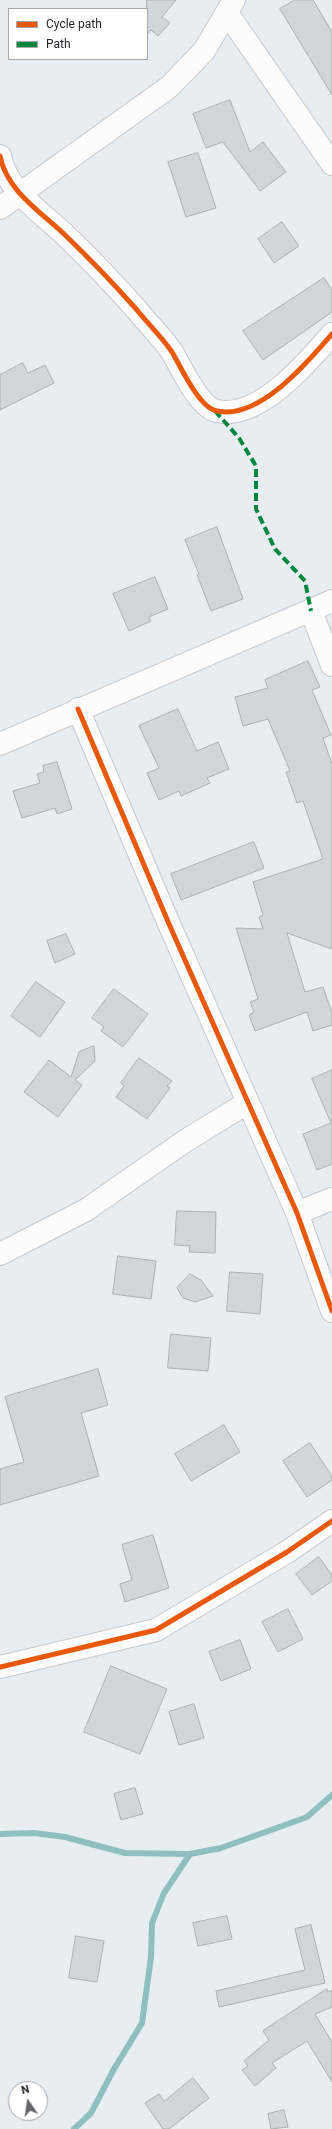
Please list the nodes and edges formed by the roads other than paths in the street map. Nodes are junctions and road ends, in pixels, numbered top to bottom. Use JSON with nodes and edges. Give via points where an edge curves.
{"nodes":[{"id":1,"x":230,"y":6,"type":"edge"},
{"id":2,"x":0,"y":156,"type":"edge"},
{"id":3,"x":332,"y":164,"type":"edge"},
{"id":4,"x":20,"y":195,"type":"junction"},
{"id":5,"x":0,"y":208,"type":"edge"},
{"id":6,"x":332,"y":334,"type":"edge"},
{"id":7,"x":332,"y":601,"type":"edge"},
{"id":8,"x":311,"y":611,"type":"junction"},
{"id":9,"x":332,"y":665,"type":"edge"},
{"id":10,"x":78,"y":709,"type":"junction"},
{"id":11,"x":0,"y":744,"type":"edge"},
{"id":12,"x":247,"y":1103,"type":"junction"},
{"id":13,"x":332,"y":1199,"type":"edge"},
{"id":14,"x":297,"y":1213,"type":"junction"},
{"id":15,"x":0,"y":1254,"type":"edge"},
{"id":16,"x":332,"y":1311,"type":"edge"},
{"id":17,"x":332,"y":1521,"type":"edge"},
{"id":18,"x":0,"y":1667,"type":"edge"}],
"edges":[{"from":1,"to":3,"type":"street"},
{"from":1,"to":4,"type":"street","via":[[204,51],[170,87]]},
{"from":2,"to":4,"type":"street","via":[[2,169]]},
{"from":4,"to":5,"type":"street"},
{"from":4,"to":6,"type":"street","via":[[64,233],[136,309],[171,352],[201,400],[215,411],[234,412],[265,400],[309,360]]},
{"from":7,"to":8,"type":"street"},
{"from":8,"to":9,"type":"street"},
{"from":8,"to":10,"type":"street"},
{"from":10,"to":11,"type":"street"},
{"from":10,"to":12,"type":"street"},
{"from":12,"to":14,"type":"street"},
{"from":12,"to":15,"type":"street","via":[[185,1141],[86,1210]]},
{"from":13,"to":14,"type":"street"},
{"from":14,"to":16,"type":"street"},
{"from":17,"to":18,"type":"street","via":[[288,1552],[156,1630]]}]}
